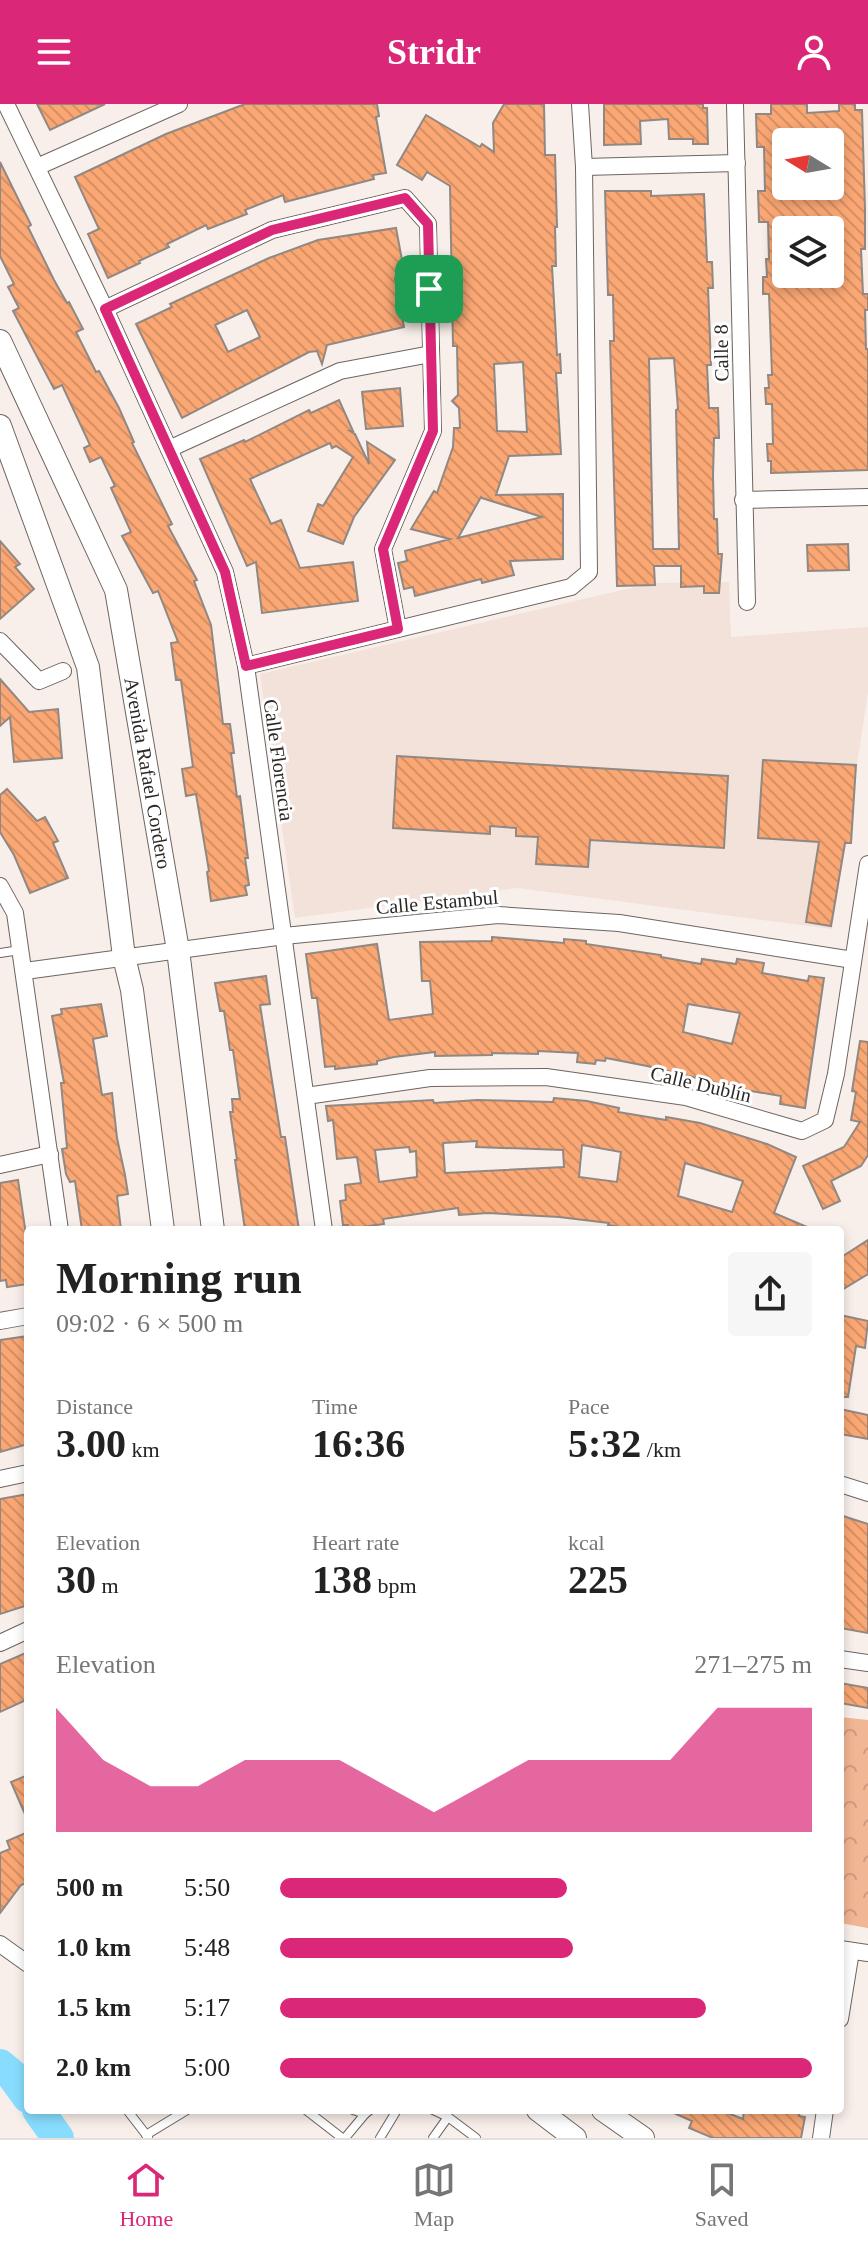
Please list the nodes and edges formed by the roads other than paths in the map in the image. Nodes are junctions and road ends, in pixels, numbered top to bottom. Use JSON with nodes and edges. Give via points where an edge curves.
{"nodes":[{"id":1,"x":6,"y":104,"type":"edge"},
{"id":2,"x":179,"y":104,"type":"edge"},
{"id":3,"x":580,"y":104,"type":"edge"},
{"id":4,"x":735,"y":104,"type":"edge"},
{"id":5,"x":737,"y":163,"type":"junction"},
{"id":6,"x":37,"y":167,"type":"junction"},
{"id":7,"x":584,"y":167,"type":"junction"},
{"id":8,"x":105,"y":309,"type":"junction"},
{"id":9,"x":0,"y":341,"type":"edge"},
{"id":10,"x":431,"y":354,"type":"junction"},
{"id":11,"x":0,"y":426,"type":"edge"},
{"id":12,"x":169,"y":449,"type":"junction"},
{"id":13,"x":868,"y":497,"type":"edge"},
{"id":14,"x":743,"y":500,"type":"junction"},
{"id":15,"x":747,"y":602,"type":"dead end"},
{"id":16,"x":398,"y":629,"type":"junction"},
{"id":17,"x":0,"y":641,"type":"edge"},
{"id":18,"x":246,"y":666,"type":"junction"},
{"id":19,"x":63,"y":671,"type":"dead end"},
{"id":20,"x":868,"y":864,"type":"edge"},
{"id":21,"x":0,"y":886,"type":"edge"},
{"id":22,"x":284,"y":936,"type":"junction"},
{"id":23,"x":21,"y":950,"type":"junction"},
{"id":24,"x":178,"y":950,"type":"junction"},
{"id":25,"x":0,"y":953,"type":"edge"},
{"id":26,"x":124,"y":957,"type":"junction"},
{"id":27,"x":853,"y":960,"type":"junction"},
{"id":28,"x":25,"y":971,"type":"junction"},
{"id":29,"x":306,"y":1096,"type":"junction"},
{"id":30,"x":50,"y":1154,"type":"junction"},
{"id":31,"x":0,"y":1165,"type":"edge"},
{"id":32,"x":59,"y":1226,"type":"edge"},
{"id":33,"x":162,"y":1226,"type":"edge"},
{"id":34,"x":212,"y":1226,"type":"edge"},
{"id":35,"x":323,"y":1226,"type":"edge"},
{"id":36,"x":24,"y":1317,"type":"edge"},
{"id":37,"x":0,"y":1321,"type":"edge"},
{"id":38,"x":24,"y":1474,"type":"edge"},
{"id":39,"x":0,"y":1479,"type":"edge"},
{"id":40,"x":844,"y":1485,"type":"edge"},
{"id":41,"x":868,"y":1493,"type":"edge"},
{"id":42,"x":24,"y":1632,"type":"edge"},
{"id":43,"x":0,"y":1643,"type":"edge"},
{"id":44,"x":844,"y":1660,"type":"edge"},
{"id":45,"x":868,"y":1663,"type":"edge"},
{"id":46,"x":0,"y":1944,"type":"edge"},
{"id":47,"x":853,"y":1951,"type":"edge"},
{"id":48,"x":24,"y":1961,"type":"edge"},
{"id":49,"x":844,"y":1998,"type":"edge"},
{"id":50,"x":130,"y":2114,"type":"edge"},
{"id":51,"x":181,"y":2114,"type":"edge"},
{"id":52,"x":311,"y":2114,"type":"edge"},
{"id":53,"x":365,"y":2114,"type":"edge"},
{"id":54,"x":395,"y":2114,"type":"edge"},
{"id":55,"x":442,"y":2114,"type":"edge"},
{"id":56,"x":543,"y":2114,"type":"edge"},
{"id":57,"x":609,"y":2114,"type":"edge"},
{"id":58,"x":824,"y":2114,"type":"edge"},
{"id":59,"x":448,"y":2117,"type":"junction"},
{"id":60,"x":382,"y":2135,"type":"edge"},
{"id":61,"x":147,"y":2137,"type":"edge"},
{"id":62,"x":343,"y":2138,"type":"edge"},
{"id":63,"x":394,"y":2138,"type":"edge"},
{"id":64,"x":433,"y":2138,"type":"edge"},
{"id":65,"x":476,"y":2138,"type":"edge"},
{"id":66,"x":575,"y":2138,"type":"edge"},
{"id":67,"x":643,"y":2138,"type":"edge"},
{"id":68,"x":821,"y":2138,"type":"edge"}],
"edges":[{"from":1,"to":6,"type":"street","name":"Calle Florencia"},
{"from":2,"to":6,"type":"street"},
{"from":3,"to":7,"type":"street"},
{"from":4,"to":5,"type":"street","name":"Calle 8"},
{"from":5,"to":7,"type":"street"},
{"from":5,"to":14,"type":"street","name":"Calle 8"},
{"from":6,"to":8,"type":"street","name":"Calle Florencia"},
{"from":7,"to":16,"type":"street","via":[[589,572],[571,587]]},
{"from":8,"to":10,"type":"street","via":[[272,230],[405,198],[428,224]]},
{"from":8,"to":12,"type":"street","name":"Calle Florencia"},
{"from":9,"to":24,"type":"main road","name":"Avenida Rafael Cordero","via":[[116,590]]},
{"from":10,"to":12,"type":"street","via":[[340,371]]},
{"from":10,"to":16,"type":"street","via":[[433,431],[383,549]]},
{"from":11,"to":26,"type":"main road","name":"Avenida Rafael Cordero","via":[[88,667]]},
{"from":12,"to":18,"type":"street","name":"Calle Florencia","via":[[225,572]]},
{"from":13,"to":14,"type":"street"},
{"from":14,"to":15,"type":"street","name":"Calle 8"},
{"from":16,"to":18,"type":"street"},
{"from":17,"to":19,"type":"street","via":[[39,681]]},
{"from":18,"to":22,"type":"street","name":"Calle Florencia"},
{"from":20,"to":27,"type":"street","name":"Calle Dublín"},
{"from":21,"to":23,"type":"street","via":[[15,913]]},
{"from":22,"to":24,"type":"street","name":"Calle Estambul"},
{"from":22,"to":27,"type":"street","name":"Calle Estambul","via":[[498,915],[619,923]]},
{"from":22,"to":29,"type":"street","name":"Calle Florencia"},
{"from":23,"to":25,"type":"lane"},
{"from":23,"to":28,"type":"street"},
{"from":24,"to":26,"type":"street","name":"Calle Estambul"},
{"from":24,"to":34,"type":"main road","name":"Avenida Rafael Cordero"},
{"from":26,"to":28,"type":"street","name":"Calle Estambul"},
{"from":26,"to":33,"type":"main road","name":"Avenida Rafael Cordero"},
{"from":27,"to":29,"type":"street","name":"Calle Dublín","via":[[825,1120],[802,1131],[686,1097],[546,1077],[430,1078]]},
{"from":28,"to":30,"type":"street"},
{"from":29,"to":35,"type":"street","name":"Calle Florencia"},
{"from":30,"to":31,"type":"street"},
{"from":30,"to":32,"type":"street"},
{"from":36,"to":37,"type":"street"},
{"from":38,"to":39,"type":"street"},
{"from":40,"to":41,"type":"street"},
{"from":42,"to":43,"type":"street"},
{"from":44,"to":45,"type":"street"},
{"from":46,"to":48,"type":"street"},
{"from":47,"to":49,"type":"street"},
{"from":50,"to":61,"type":"lane"},
{"from":51,"to":61,"type":"lane"},
{"from":52,"to":62,"type":"lane"},
{"from":53,"to":62,"type":"lane"},
{"from":54,"to":60,"type":"lane"},
{"from":55,"to":59,"type":"lane"},
{"from":56,"to":66,"type":"main road"},
{"from":57,"to":67,"type":"main road"},
{"from":58,"to":68,"type":"street"},
{"from":59,"to":64,"type":"lane"},
{"from":59,"to":65,"type":"lane"},
{"from":60,"to":63,"type":"lane"}]}
